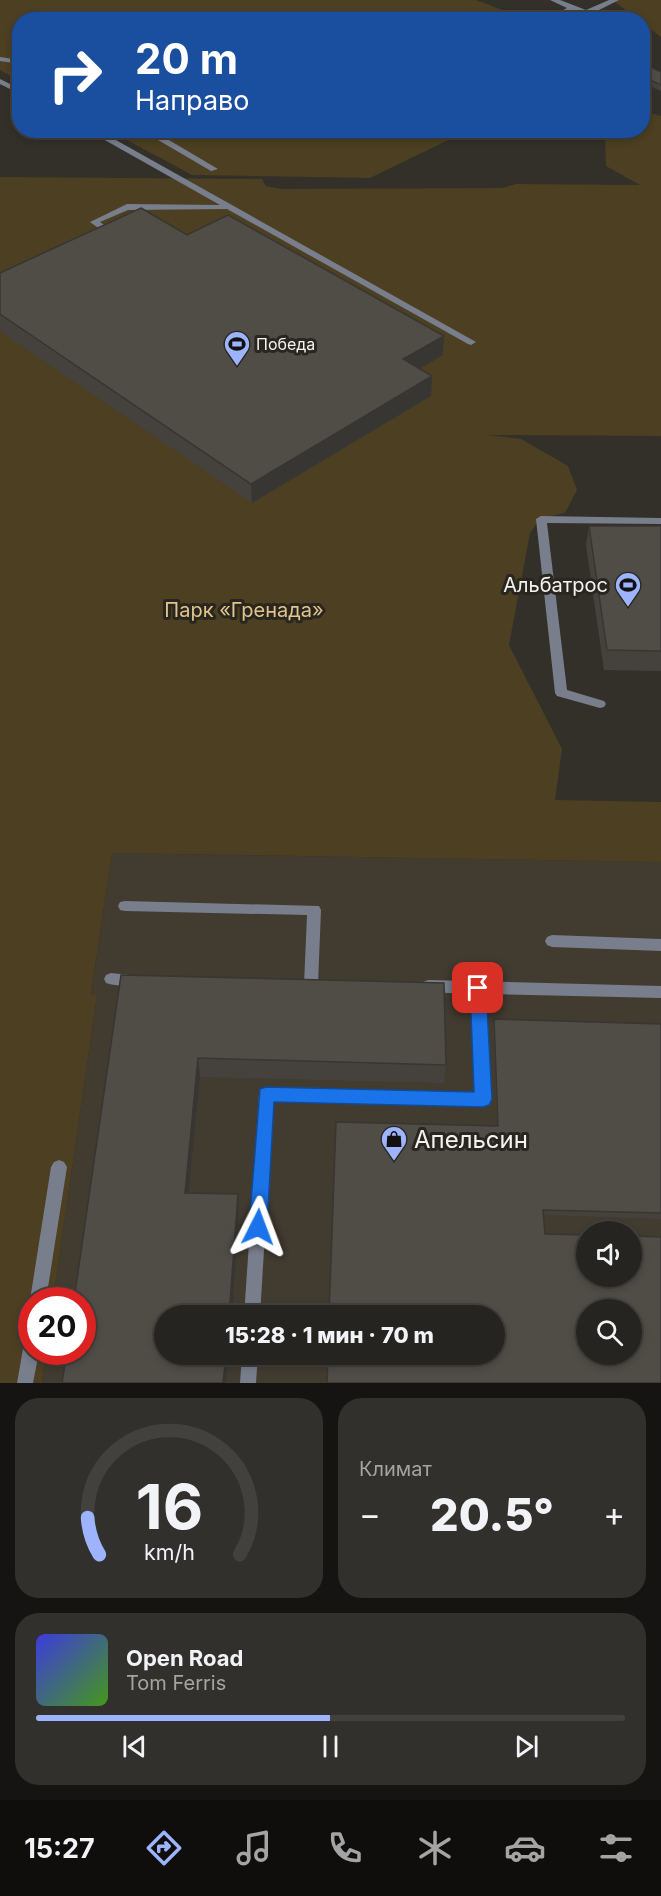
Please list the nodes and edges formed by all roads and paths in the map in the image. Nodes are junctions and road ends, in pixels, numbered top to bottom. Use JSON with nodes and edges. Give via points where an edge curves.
{"nodes":[{"id":1,"x":554,"y":0,"type":"edge"},
{"id":2,"x":615,"y":0,"type":"edge"},
{"id":3,"x":573,"y":8,"type":"junction"},
{"id":4,"x":565,"y":12,"type":"edge"},
{"id":5,"x":583,"y":12,"type":"edge"},
{"id":6,"x":588,"y":12,"type":"edge"},
{"id":7,"x":105,"y":138,"type":"edge"},
{"id":8,"x":159,"y":138,"type":"edge"},
{"id":9,"x":214,"y":169,"type":"dead end"},
{"id":10,"x":231,"y":208,"type":"junction"},
{"id":11,"x":116,"y":236,"type":"edge"},
{"id":12,"x":471,"y":342,"type":"dead end"},
{"id":13,"x":661,"y":521,"type":"edge"},
{"id":14,"x":600,"y":704,"type":"dead end"},
{"id":15,"x":125,"y":906,"type":"dead end"},
{"id":16,"x":552,"y":941,"type":"dead end"},
{"id":17,"x":661,"y":945,"type":"edge"},
{"id":18,"x":111,"y":979,"type":"dead end"},
{"id":19,"x":147,"y":980,"type":"edge"},
{"id":20,"x":311,"y":984,"type":"edge"},
{"id":21,"x":418,"y":986,"type":"edge"},
{"id":22,"x":478,"y":988,"type":"junction"},
{"id":23,"x":661,"y":992,"type":"edge"},
{"id":24,"x":59,"y":1167,"type":"dead end"},
{"id":25,"x":40,"y":1287,"type":"edge"},
{"id":26,"x":253,"y":1305,"type":"edge"},
{"id":27,"x":28,"y":1365,"type":"edge"},
{"id":28,"x":249,"y":1365,"type":"edge"},
{"id":29,"x":25,"y":1383,"type":"edge"},
{"id":30,"x":248,"y":1383,"type":"edge"}],
"edges":[{"from":1,"to":3,"type":"lane"},
{"from":2,"to":6,"type":"lane"},
{"from":3,"to":4,"type":"lane"},
{"from":3,"to":5,"type":"lane"},
{"from":7,"to":10,"type":"lane"},
{"from":8,"to":9,"type":"lane"},
{"from":10,"to":11,"type":"lane","via":[[127,207],[94,222]]},
{"from":10,"to":12,"type":"lane"},
{"from":13,"to":14,"type":"lane","via":[[541,519],[561,693]]},
{"from":15,"to":20,"type":"lane","via":[[314,910]]},
{"from":16,"to":17,"type":"lane"},
{"from":18,"to":19,"type":"lane"},
{"from":21,"to":22,"type":"lane"},
{"from":22,"to":23,"type":"lane"},
{"from":22,"to":26,"type":"lane","via":[[483,1099],[266,1095]]},
{"from":24,"to":25,"type":"lane"},
{"from":27,"to":29,"type":"lane"},
{"from":28,"to":30,"type":"lane"}]}
